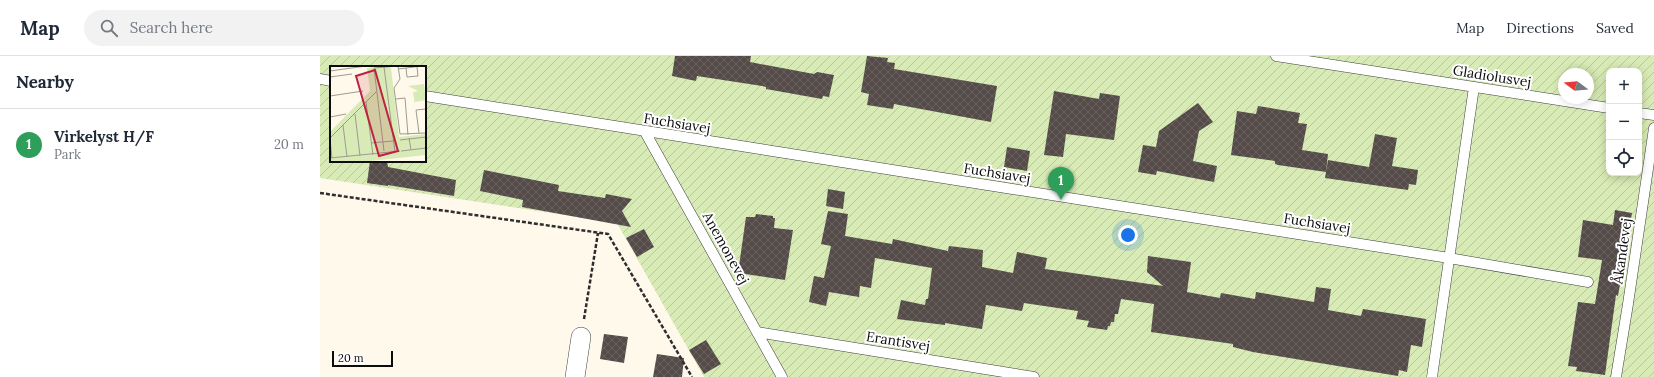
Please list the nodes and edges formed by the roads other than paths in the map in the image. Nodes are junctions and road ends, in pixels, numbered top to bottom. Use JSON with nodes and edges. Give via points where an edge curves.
{"nodes":[{"id":1,"x":1276,"y":56,"type":"edge"},
{"id":2,"x":320,"y":80,"type":"edge"},
{"id":3,"x":330,"y":81,"type":"edge"},
{"id":4,"x":1474,"y":87,"type":"junction"},
{"id":5,"x":426,"y":96,"type":"edge"},
{"id":6,"x":1606,"y":108,"type":"edge"},
{"id":7,"x":1642,"y":113,"type":"edge"},
{"id":8,"x":1654,"y":115,"type":"edge"},
{"id":9,"x":1654,"y":128,"type":"edge"},
{"id":10,"x":645,"y":132,"type":"junction"},
{"id":11,"x":1449,"y":258,"type":"junction"},
{"id":12,"x":1588,"y":282,"type":"dead end"},
{"id":13,"x":757,"y":332,"type":"junction"},
{"id":14,"x":581,"y":337,"type":"road end"},
{"id":15,"x":575,"y":377,"type":"edge"},
{"id":16,"x":782,"y":377,"type":"edge"},
{"id":17,"x":1034,"y":377,"type":"edge"},
{"id":18,"x":1432,"y":377,"type":"edge"},
{"id":19,"x":1616,"y":377,"type":"edge"}],
"edges":[{"from":1,"to":4,"type":"lane","name":"Gladiolusvej"},
{"from":2,"to":3,"type":"lane"},
{"from":4,"to":6,"type":"lane","name":"Gladiolusvej"},
{"from":4,"to":11,"type":"lane"},
{"from":5,"to":10,"type":"lane","name":"Fuchsiavej"},
{"from":7,"to":8,"type":"lane"},
{"from":9,"to":19,"type":"lane","name":"Åkandevej"},
{"from":10,"to":11,"type":"lane","name":"Fuchsiavej"},
{"from":10,"to":13,"type":"lane","name":"Anemonevej"},
{"from":11,"to":12,"type":"lane","name":"Fuchsiavej"},
{"from":11,"to":18,"type":"lane"},
{"from":13,"to":16,"type":"lane","name":"Anemonevej"},
{"from":13,"to":17,"type":"lane","name":"Erantisvej"},
{"from":14,"to":15,"type":"street"}]}
